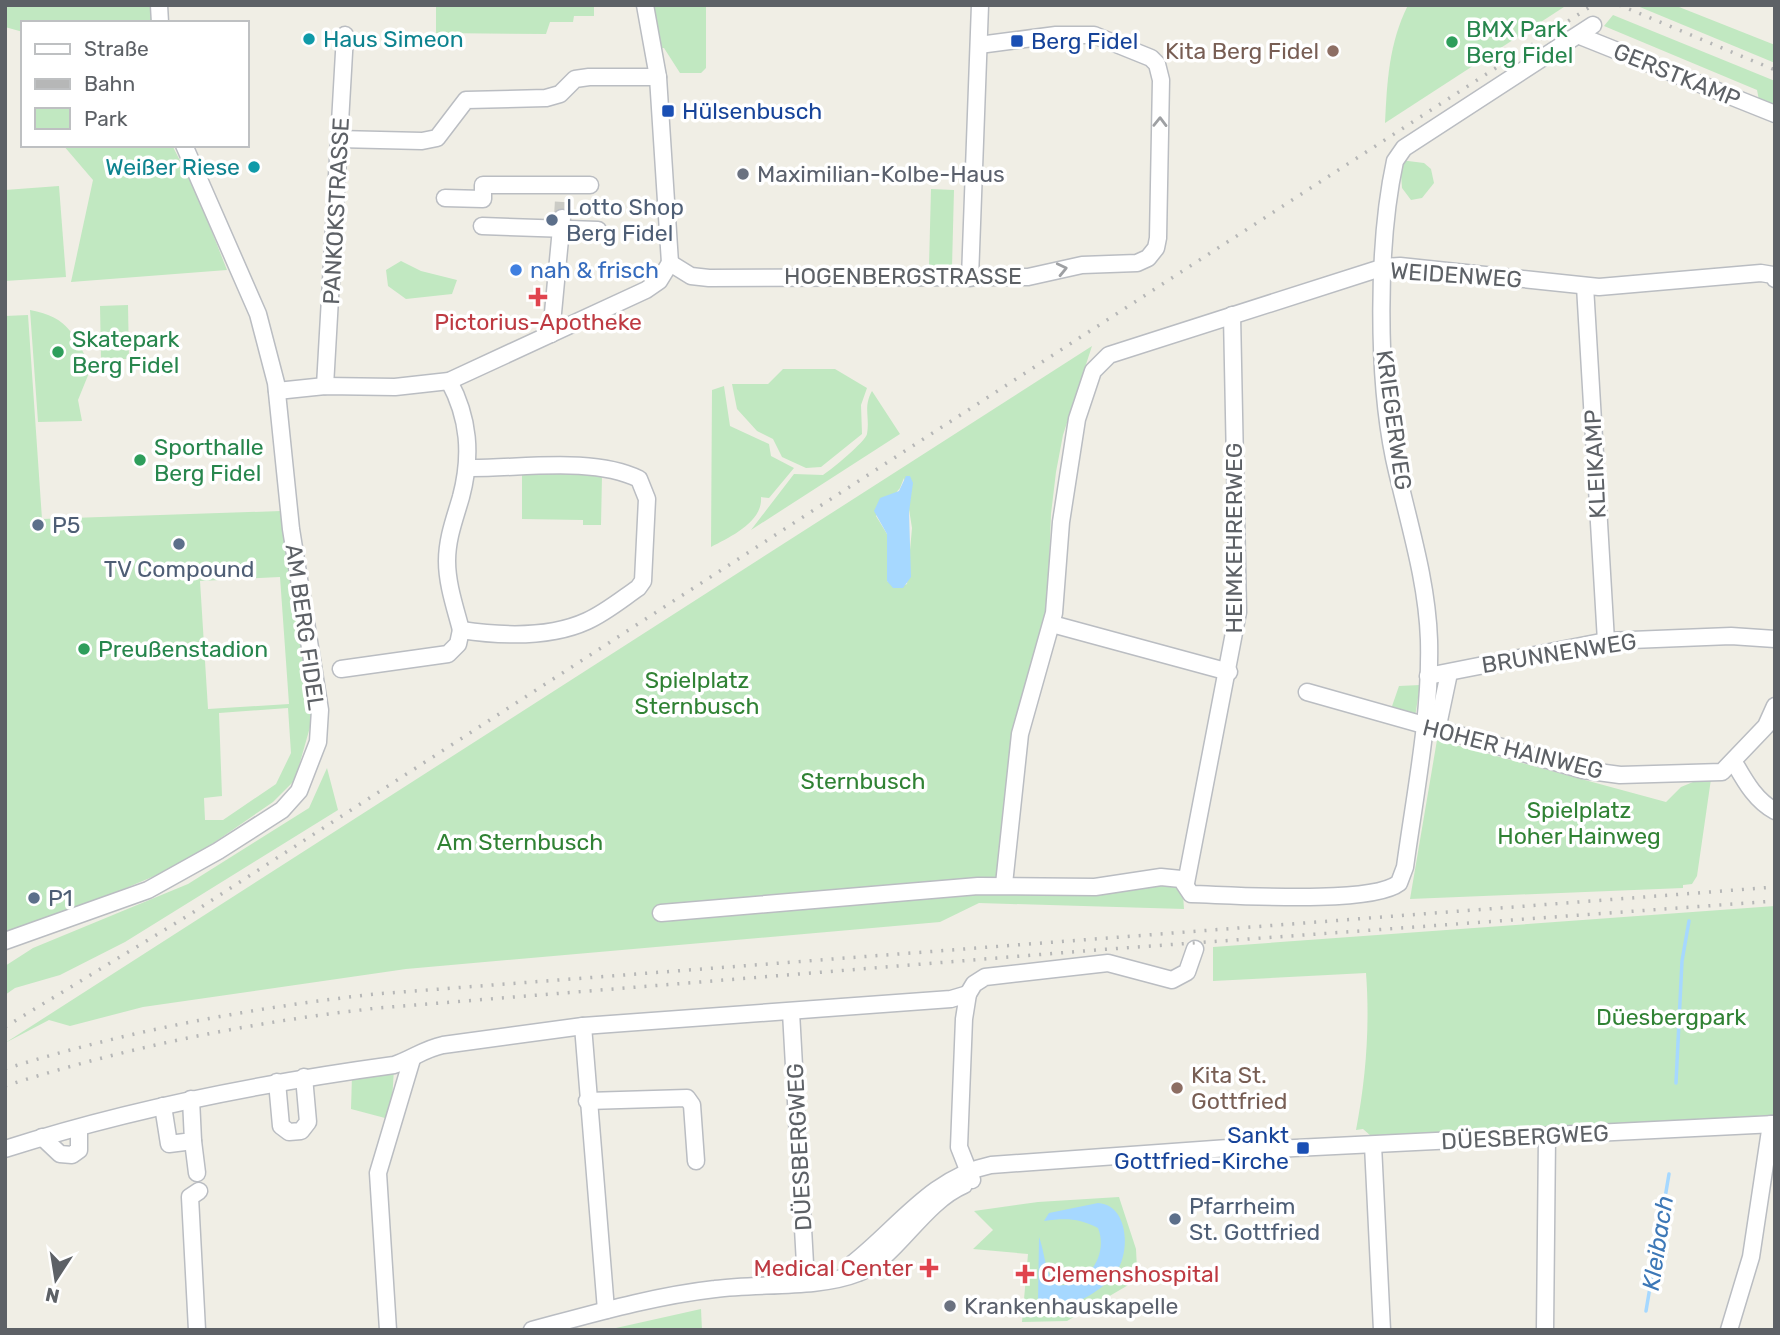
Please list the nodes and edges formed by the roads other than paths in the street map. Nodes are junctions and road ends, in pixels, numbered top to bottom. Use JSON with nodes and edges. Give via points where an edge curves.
{"nodes":[{"id":1,"x":645,"y":5,"type":"edge"},
{"id":2,"x":980,"y":5,"type":"edge"},
{"id":3,"x":1593,"y":25,"type":"dead end"},
{"id":4,"x":345,"y":36,"type":"dead end"},
{"id":5,"x":1580,"y":36,"type":"junction"},
{"id":6,"x":979,"y":45,"type":"junction"},
{"id":7,"x":658,"y":77,"type":"junction"},
{"id":8,"x":1775,"y":114,"type":"edge"},
{"id":9,"x":338,"y":139,"type":"junction"},
{"id":10,"x":185,"y":147,"type":"edge"},
{"id":11,"x":590,"y":186,"type":"dead end"},
{"id":12,"x":445,"y":198,"type":"dead end"},
{"id":13,"x":561,"y":223,"type":"junction"},
{"id":14,"x":482,"y":226,"type":"dead end"},
{"id":15,"x":598,"y":230,"type":"dead end"},
{"id":16,"x":670,"y":263,"type":"junction"},
{"id":17,"x":1384,"y":267,"type":"junction"},
{"id":18,"x":1774,"y":277,"type":"edge"},
{"id":19,"x":970,"y":278,"type":"junction"},
{"id":20,"x":1585,"y":286,"type":"junction"},
{"id":21,"x":1232,"y":315,"type":"junction"},
{"id":22,"x":551,"y":334,"type":"junction"},
{"id":23,"x":449,"y":381,"type":"junction"},
{"id":24,"x":325,"y":386,"type":"junction"},
{"id":25,"x":277,"y":391,"type":"junction"},
{"id":26,"x":467,"y":468,"type":"junction"},
{"id":27,"x":1052,"y":624,"type":"junction"},
{"id":28,"x":461,"y":630,"type":"junction"},
{"id":29,"x":1775,"y":639,"type":"edge"},
{"id":30,"x":1605,"y":641,"type":"junction"},
{"id":31,"x":341,"y":668,"type":"dead end"},
{"id":32,"x":1229,"y":672,"type":"junction"},
{"id":33,"x":1449,"y":673,"type":"junction"},
{"id":34,"x":1428,"y":676,"type":"junction"},
{"id":35,"x":1307,"y":692,"type":"dead end"},
{"id":36,"x":1775,"y":706,"type":"edge"},
{"id":37,"x":1430,"y":728,"type":"junction"},
{"id":38,"x":1734,"y":762,"type":"junction"},
{"id":39,"x":1775,"y":811,"type":"edge"},
{"id":40,"x":1186,"y":883,"type":"junction"},
{"id":41,"x":1004,"y":884,"type":"junction"},
{"id":42,"x":661,"y":913,"type":"dead end"},
{"id":43,"x":5,"y":941,"type":"edge"},
{"id":44,"x":1195,"y":949,"type":"dead end"},
{"id":45,"x":968,"y":994,"type":"junction"},
{"id":46,"x":791,"y":1012,"type":"junction"},
{"id":47,"x":583,"y":1026,"type":"junction"},
{"id":48,"x":412,"y":1059,"type":"junction"},
{"id":49,"x":304,"y":1077,"type":"junction"},
{"id":50,"x":277,"y":1082,"type":"junction"},
{"id":51,"x":191,"y":1099,"type":"junction"},
{"id":52,"x":587,"y":1101,"type":"junction"},
{"id":53,"x":163,"y":1106,"type":"junction"},
{"id":54,"x":1773,"y":1124,"type":"edge"},
{"id":55,"x":79,"y":1128,"type":"junction"},
{"id":56,"x":1547,"y":1136,"type":"junction"},
{"id":57,"x":42,"y":1137,"type":"junction"},
{"id":58,"x":193,"y":1141,"type":"junction"},
{"id":59,"x":1373,"y":1145,"type":"junction"},
{"id":60,"x":5,"y":1149,"type":"edge"},
{"id":61,"x":696,"y":1161,"type":"dead end"},
{"id":62,"x":197,"y":1173,"type":"dead end"},
{"id":63,"x":970,"y":1176,"type":"junction"},
{"id":64,"x":199,"y":1191,"type":"dead end"},
{"id":65,"x":806,"y":1282,"type":"junction"},
{"id":66,"x":607,"y":1310,"type":"junction"},
{"id":67,"x":197,"y":1330,"type":"edge"},
{"id":68,"x":388,"y":1330,"type":"edge"},
{"id":69,"x":532,"y":1330,"type":"edge"},
{"id":70,"x":1382,"y":1330,"type":"edge"},
{"id":71,"x":1545,"y":1330,"type":"edge"},
{"id":72,"x":1729,"y":1330,"type":"edge"}],
"edges":[{"from":1,"to":7,"type":"street"},
{"from":2,"to":6,"type":"street"},
{"from":3,"to":5,"type":"street","name":"KRIEGERWEG"},
{"from":4,"to":9,"type":"street","name":"PANKOKSTRASSE"},
{"from":5,"to":8,"type":"street","name":"GERSTKAMP"},
{"from":5,"to":17,"type":"street","name":"KRIEGERWEG","via":[[1401,151],[1392,172]]},
{"from":6,"to":19,"type":"street"},
{"from":19,"to":6,"type":"street","name":"HOGENBERGSTRASSE","one_way":true,"via":[[1028,277],[1082,265],[1137,263],[1148,258],[1158,238],[1161,80],[1157,64],[1108,40],[1081,33]]},
{"from":7,"to":9,"type":"street","via":[[589,77],[575,79],[560,94],[546,98],[466,100],[437,138],[422,141]]},
{"from":7,"to":16,"type":"street"},
{"from":9,"to":24,"type":"street","name":"PANKOKSTRASSE"},
{"from":10,"to":25,"type":"street","name":"AM BERG FIDEL","via":[[258,314]]},
{"from":11,"to":12,"type":"street","via":[[564,192],[483,185],[483,199]]},
{"from":13,"to":14,"type":"street"},
{"from":13,"to":15,"type":"street"},
{"from":13,"to":22,"type":"street"},
{"from":16,"to":19,"type":"street","name":"HOGENBERGSTRASSE","via":[[691,276],[709,278]]},
{"from":16,"to":22,"type":"street","via":[[659,281],[646,290]]},
{"from":17,"to":20,"type":"street","name":"WEIDENWEG"},
{"from":17,"to":21,"type":"street","name":"WEIDENWEG"},
{"from":17,"to":34,"type":"street","name":"KRIEGERWEG","via":[[1384,382],[1394,455],[1425,600]]},
{"from":18,"to":20,"type":"street","name":"WEIDENWEG","via":[[1761,274]]},
{"from":20,"to":30,"type":"street","name":"KLEIKAMP"},
{"from":21,"to":27,"type":"street","name":"WEIDENWEG","via":[[1108,355],[1093,371],[1077,419]]},
{"from":21,"to":32,"type":"street","name":"HEIMKEHRERWEG","via":[[1238,599]]},
{"from":22,"to":23,"type":"street"},
{"from":23,"to":24,"type":"street","via":[[395,387]]},
{"from":23,"to":26,"type":"street","via":[[465,417]]},
{"from":24,"to":25,"type":"street"},
{"from":25,"to":43,"type":"street","name":"AM BERG FIDEL","via":[[291,529],[320,710],[318,742],[299,792],[282,810],[148,890]]},
{"from":26,"to":28,"type":"street","via":[[447,560]]},
{"from":26,"to":28,"type":"street","via":[[560,465],[639,479],[647,499],[645,560],[638,588],[577,625],[512,634]]},
{"from":27,"to":32,"type":"street"},
{"from":27,"to":41,"type":"street","via":[[1020,734]]},
{"from":28,"to":31,"type":"street","via":[[458,645],[448,654]]},
{"from":29,"to":30,"type":"street","name":"BRUNNENWEG","via":[[1731,636]]},
{"from":30,"to":33,"type":"street","name":"BRUNNENWEG"},
{"from":32,"to":40,"type":"street","name":"HEIMKEHRERWEG"},
{"from":33,"to":34,"type":"street","name":"BRUNNENWEG"},
{"from":33,"to":37,"type":"street"},
{"from":34,"to":37,"type":"street","name":"KRIEGERWEG"},
{"from":35,"to":37,"type":"street","name":"HOHER HAINWEG"},
{"from":36,"to":38,"type":"street","name":"HOHER HAINWEG","via":[[1766,726]]},
{"from":37,"to":38,"type":"street","name":"HOHER HAINWEG","via":[[1611,775],[1714,773]]},
{"from":37,"to":40,"type":"street","name":"KRIEGERWEG","via":[[1403,875],[1392,888],[1356,894],[1191,894]]},
{"from":38,"to":39,"type":"street","via":[[1753,793]]},
{"from":40,"to":41,"type":"street","via":[[1161,877],[1095,887]]},
{"from":41,"to":42,"type":"street"},
{"from":44,"to":45,"type":"street","via":[[1187,972],[1172,980],[1108,963],[985,976]]},
{"from":45,"to":46,"type":"street"},
{"from":45,"to":63,"type":"street","via":[[959,1147]]},
{"from":46,"to":47,"type":"street"},
{"from":46,"to":65,"type":"street","name":"DÜESBERGWEG"},
{"from":47,"to":48,"type":"street","via":[[443,1045],[424,1049]]},
{"from":47,"to":52,"type":"street"},
{"from":48,"to":49,"type":"street"},
{"from":48,"to":68,"type":"street","via":[[378,1173]]},
{"from":49,"to":50,"type":"street"},
{"from":49,"to":50,"type":"street","via":[[308,1122],[301,1131],[289,1132],[281,1126]]},
{"from":50,"to":51,"type":"street"},
{"from":51,"to":53,"type":"street"},
{"from":51,"to":58,"type":"street"},
{"from":52,"to":61,"type":"street","via":[[687,1098],[692,1105]]},
{"from":52,"to":66,"type":"street"},
{"from":53,"to":55,"type":"street"},
{"from":53,"to":58,"type":"street","via":[[169,1143]]},
{"from":54,"to":56,"type":"street","name":"DÜESBERGWEG"},
{"from":54,"to":72,"type":"street","via":[[1751,1257]]},
{"from":55,"to":57,"type":"street"},
{"from":55,"to":57,"type":"street","via":[[79,1150],[72,1155],[60,1154]]},
{"from":56,"to":59,"type":"street","name":"DÜESBERGWEG"},
{"from":56,"to":71,"type":"street"},
{"from":57,"to":60,"type":"street"},
{"from":58,"to":62,"type":"street"},
{"from":59,"to":63,"type":"street","name":"DÜESBERGWEG","via":[[1061,1158],[991,1165]]},
{"from":59,"to":70,"type":"street"},
{"from":63,"to":65,"type":"street","name":"DÜESBERGWEG","via":[[935,1188],[852,1264],[847,1276]]},
{"from":64,"to":67,"type":"street","via":[[190,1197]]},
{"from":65,"to":66,"type":"street","name":"DÜESBERGWEG","via":[[712,1289]]},
{"from":66,"to":69,"type":"street","name":"DÜESBERGWEG"}]}
